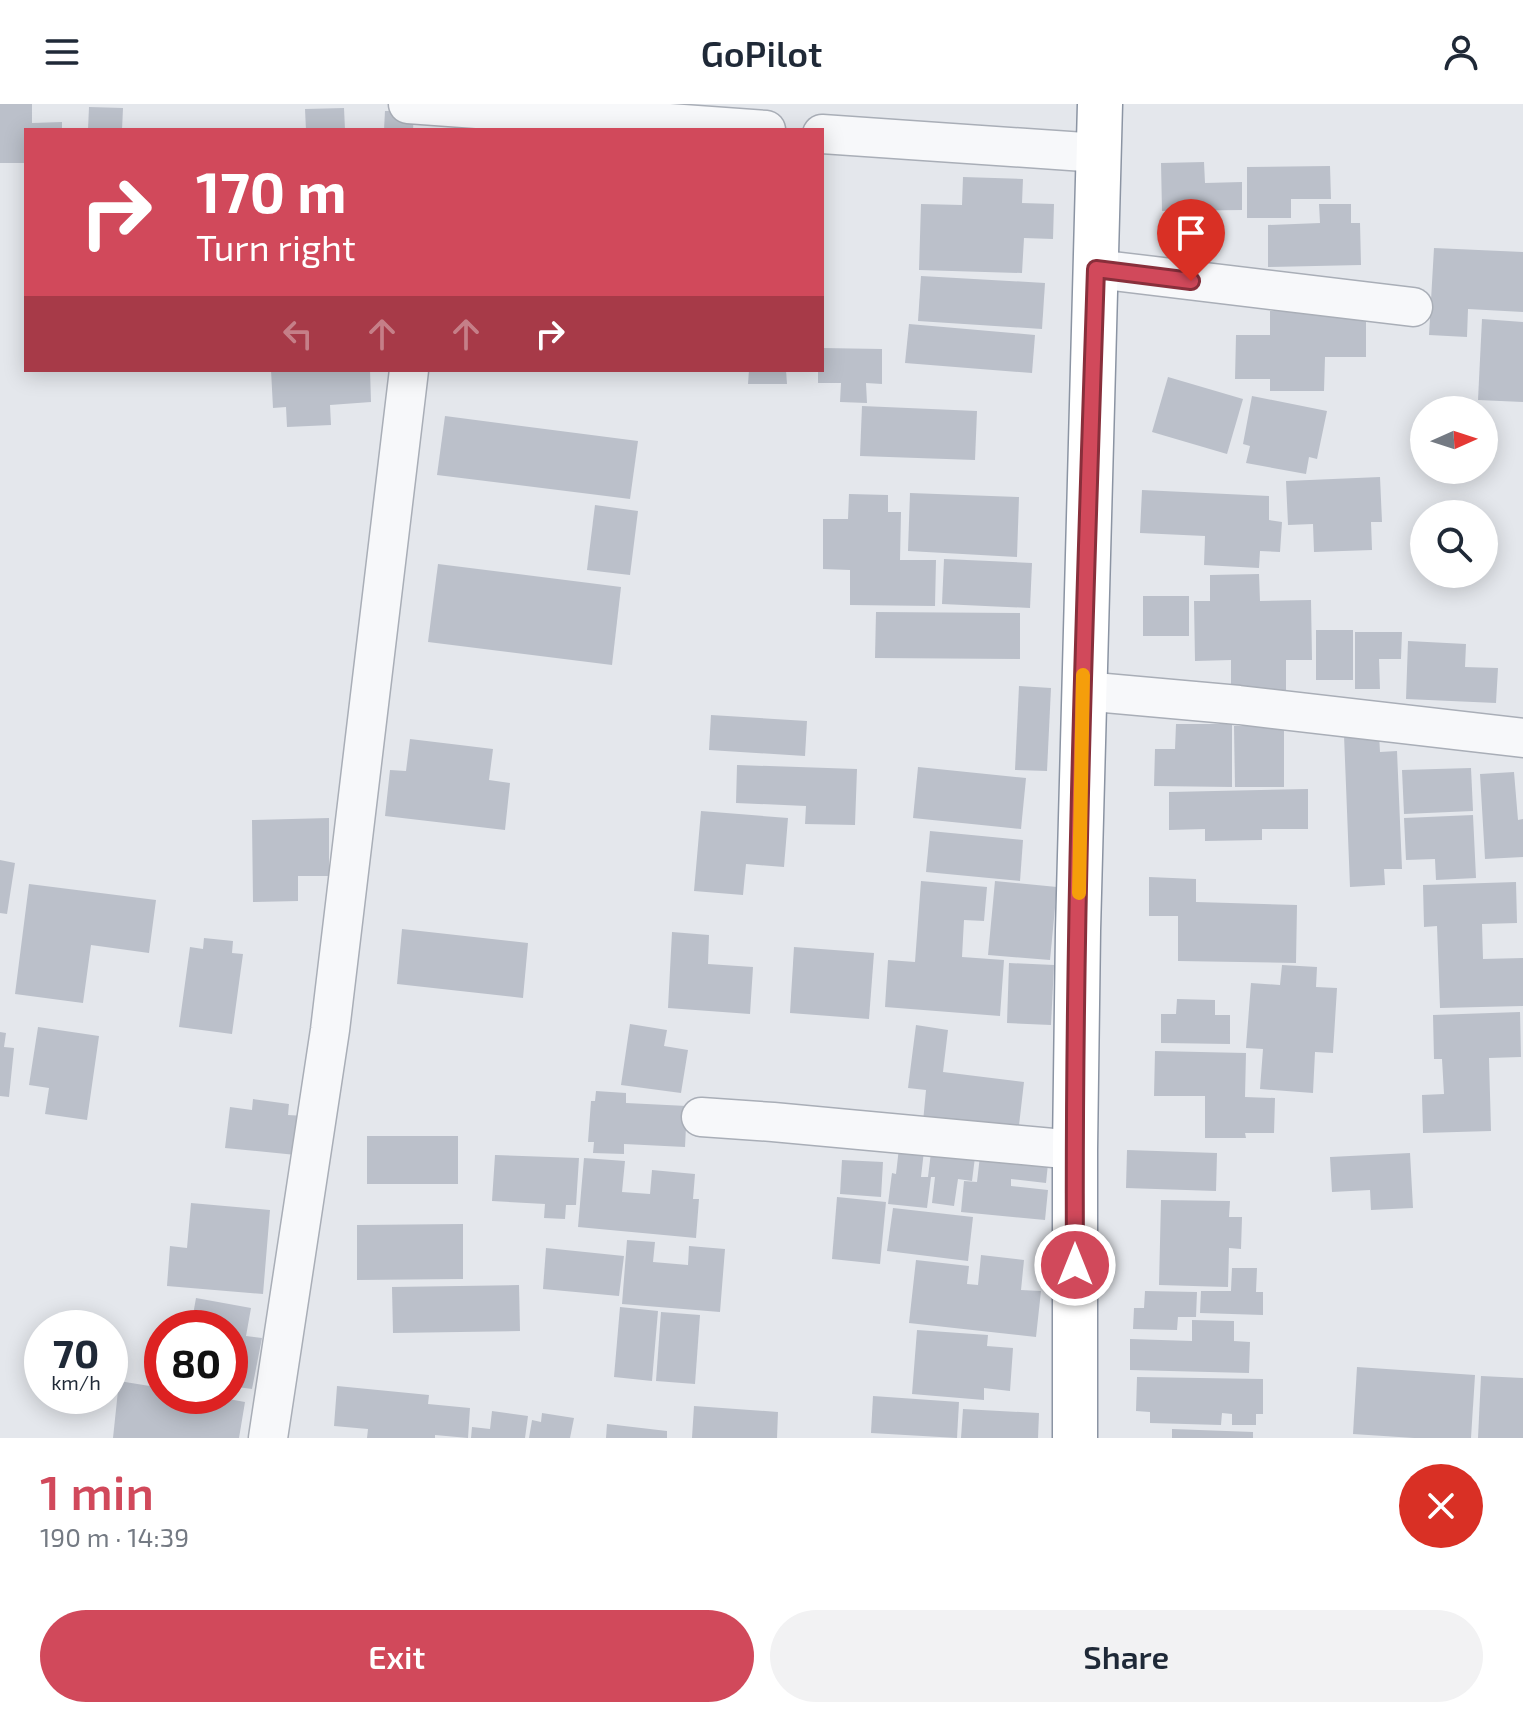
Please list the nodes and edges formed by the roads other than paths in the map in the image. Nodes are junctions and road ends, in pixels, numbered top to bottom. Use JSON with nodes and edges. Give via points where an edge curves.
{"nodes":[{"id":1,"x":1100,"y":104,"type":"edge"},
{"id":2,"x":429,"y":114,"type":"edge"},
{"id":3,"x":724,"y":128,"type":"edge"},
{"id":4,"x":824,"y":134,"type":"edge"},
{"id":5,"x":1099,"y":153,"type":"junction"},
{"id":6,"x":1096,"y":269,"type":"junction"},
{"id":7,"x":1413,"y":307,"type":"dead end"},
{"id":8,"x":409,"y":372,"type":"edge"},
{"id":9,"x":1083,"y":691,"type":"junction"},
{"id":10,"x":1523,"y":738,"type":"edge"},
{"id":11,"x":701,"y":1117,"type":"dead end"},
{"id":12,"x":1075,"y":1150,"type":"junction"},
{"id":13,"x":268,"y":1438,"type":"edge"},
{"id":14,"x":1075,"y":1438,"type":"edge"}],
"edges":[{"from":1,"to":5,"type":"highway"},
{"from":2,"to":3,"type":"street"},
{"from":4,"to":5,"type":"street"},
{"from":5,"to":6,"type":"highway"},
{"from":6,"to":7,"type":"street"},
{"from":6,"to":9,"type":"highway"},
{"from":8,"to":13,"type":"street","via":[[330,1030]]},
{"from":9,"to":10,"type":"street"},
{"from":9,"to":12,"type":"highway"},
{"from":11,"to":12,"type":"street"},
{"from":12,"to":14,"type":"highway"}]}
